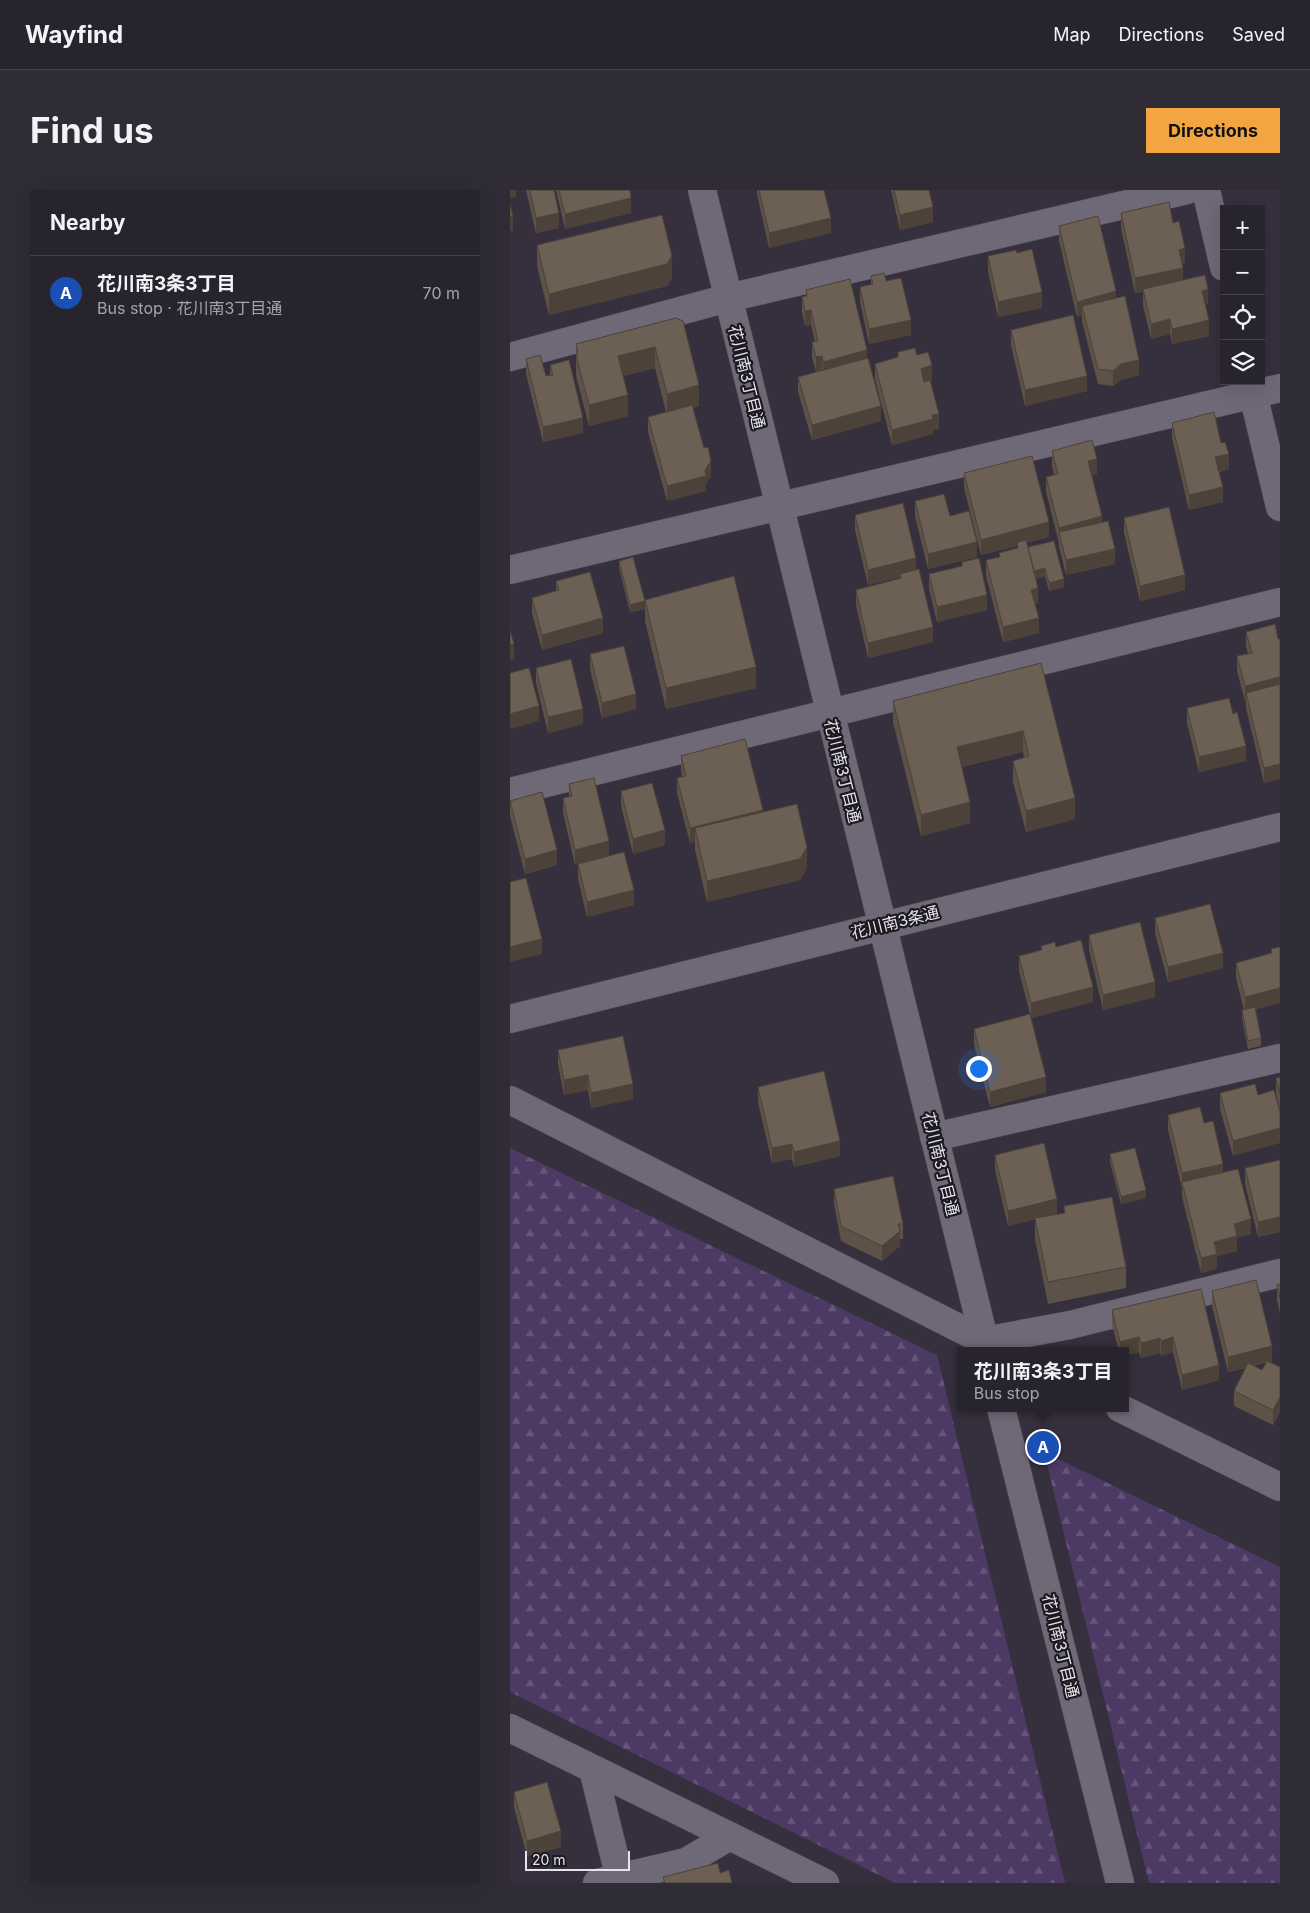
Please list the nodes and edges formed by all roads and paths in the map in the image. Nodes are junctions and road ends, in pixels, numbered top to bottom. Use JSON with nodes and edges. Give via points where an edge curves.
{"nodes":[{"id":1,"x":702,"y":190,"type":"edge"},
{"id":2,"x":1188,"y":190,"type":"edge"},
{"id":3,"x":1206,"y":190,"type":"edge"},
{"id":4,"x":1220,"y":250,"type":"edge"},
{"id":5,"x":728,"y":298,"type":"junction"},
{"id":6,"x":510,"y":357,"type":"edge"},
{"id":7,"x":1252,"y":388,"type":"edge"},
{"id":8,"x":1280,"y":388,"type":"edge"},
{"id":9,"x":779,"y":506,"type":"junction"},
{"id":10,"x":1280,"y":508,"type":"edge"},
{"id":11,"x":510,"y":570,"type":"edge"},
{"id":12,"x":1280,"y":602,"type":"edge"},
{"id":13,"x":829,"y":714,"type":"junction"},
{"id":14,"x":510,"y":792,"type":"edge"},
{"id":15,"x":1280,"y":826,"type":"edge"},
{"id":16,"x":882,"y":925,"type":"junction"},
{"id":17,"x":510,"y":1019,"type":"edge"},
{"id":18,"x":1280,"y":1058,"type":"edge"},
{"id":19,"x":510,"y":1100,"type":"edge"},
{"id":20,"x":934,"y":1137,"type":"junction"},
{"id":21,"x":1280,"y":1273,"type":"edge"},
{"id":22,"x":990,"y":1347,"type":"edge"},
{"id":23,"x":992,"y":1347,"type":"edge"},
{"id":24,"x":995,"y":1347,"type":"edge"},
{"id":25,"x":1002,"y":1412,"type":"edge"},
{"id":26,"x":1128,"y":1412,"type":"edge"},
{"id":27,"x":1280,"y":1487,"type":"edge"},
{"id":28,"x":510,"y":1728,"type":"edge"},
{"id":29,"x":593,"y":1769,"type":"junction"},
{"id":30,"x":730,"y":1836,"type":"junction"},
{"id":31,"x":613,"y":1881,"type":"edge"},
{"id":32,"x":825,"y":1883,"type":"edge"},
{"id":33,"x":1120,"y":1883,"type":"edge"}],
"edges":[{"from":1,"to":5,"type":"street","name":"花川南3丁目通"},
{"from":2,"to":5,"type":"street"},
{"from":3,"to":4,"type":"street"},
{"from":5,"to":6,"type":"street"},
{"from":5,"to":9,"type":"street","name":"花川南3丁目通"},
{"from":7,"to":8,"type":"street"},
{"from":7,"to":9,"type":"street"},
{"from":7,"to":10,"type":"street"},
{"from":9,"to":11,"type":"street"},
{"from":9,"to":13,"type":"street","name":"花川南3丁目通"},
{"from":12,"to":13,"type":"street"},
{"from":13,"to":14,"type":"street"},
{"from":13,"to":16,"type":"street","name":"花川南3丁目通"},
{"from":15,"to":16,"type":"street","name":"花川南3条通"},
{"from":16,"to":17,"type":"street","name":"花川南3条通"},
{"from":16,"to":20,"type":"street","name":"花川南3丁目通"},
{"from":18,"to":20,"type":"street"},
{"from":19,"to":22,"type":"street"},
{"from":20,"to":23,"type":"street","name":"花川南3丁目通"},
{"from":21,"to":24,"type":"street","via":[[1070,1325]]},
{"from":25,"to":33,"type":"street","name":"花川南3丁目通"},
{"from":26,"to":27,"type":"street"},
{"from":28,"to":29,"type":"street"},
{"from":29,"to":30,"type":"street"},
{"from":29,"to":31,"type":"street"},
{"from":30,"to":31,"type":"street","via":[[686,1862]]},
{"from":30,"to":32,"type":"street"}]}
